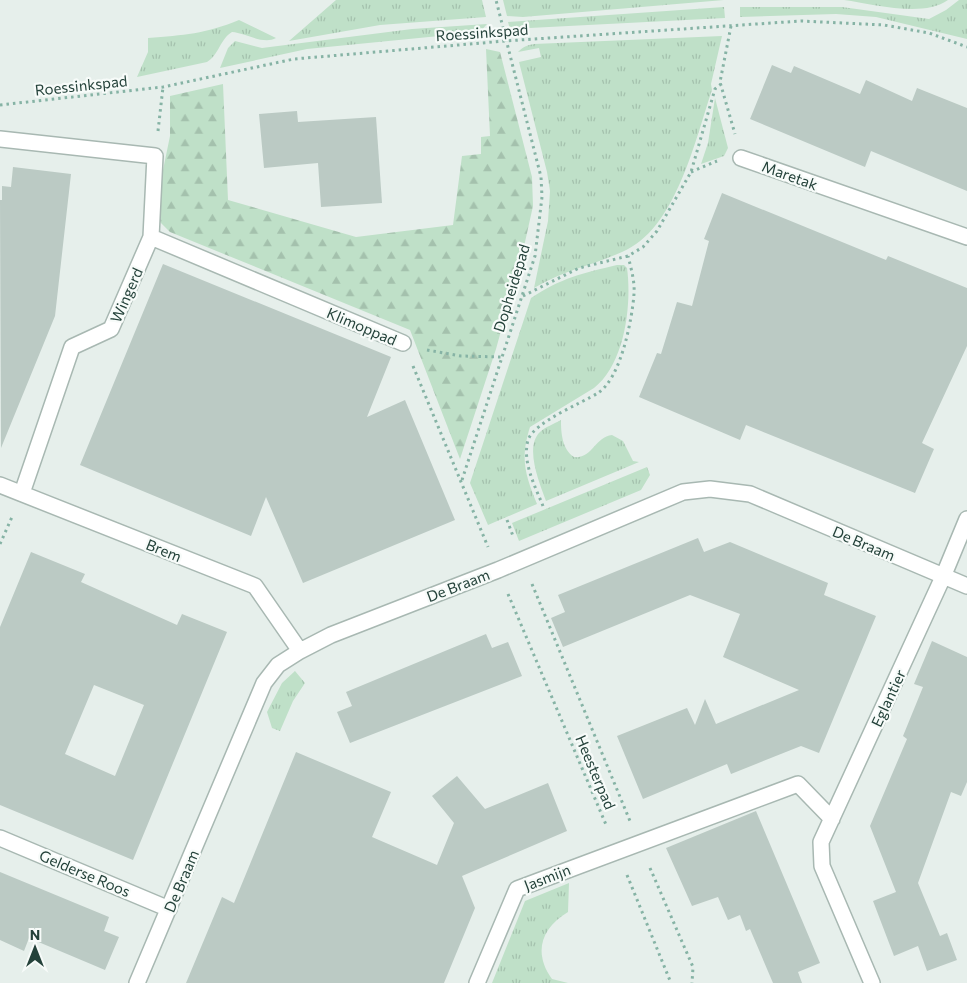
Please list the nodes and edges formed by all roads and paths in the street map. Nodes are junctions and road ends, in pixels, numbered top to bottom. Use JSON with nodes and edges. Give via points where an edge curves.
{"nodes":[{"id":1,"x":496,"y":0,"type":"edge"},
{"id":2,"x":732,"y":26,"type":"junction"},
{"id":3,"x":505,"y":40,"type":"junction"},
{"id":4,"x":967,"y":48,"type":"edge"},
{"id":5,"x":721,"y":84,"type":"junction"},
{"id":6,"x":163,"y":87,"type":"junction"},
{"id":7,"x":0,"y":101,"type":"edge"},
{"id":8,"x":2,"y":105,"type":"edge"},
{"id":9,"x":0,"y":139,"type":"edge"},
{"id":10,"x":155,"y":156,"type":"junction"},
{"id":11,"x":741,"y":158,"type":"joint"},
{"id":12,"x":151,"y":237,"type":"junction"},
{"id":13,"x":967,"y":237,"type":"edge"},
{"id":14,"x":628,"y":256,"type":"junction"},
{"id":15,"x":522,"y":296,"type":"junction"},
{"id":16,"x":403,"y":343,"type":"junction"},
{"id":17,"x":502,"y":357,"type":"junction"},
{"id":18,"x":462,"y":480,"type":"junction"},
{"id":19,"x":0,"y":485,"type":"edge"},
{"id":20,"x":22,"y":494,"type":"junction"},
{"id":21,"x":543,"y":506,"type":"dead end"},
{"id":22,"x":967,"y":519,"type":"edge"},
{"id":23,"x":507,"y":520,"type":"dead end"},
{"id":24,"x":522,"y":560,"type":"junction"},
{"id":25,"x":498,"y":570,"type":"junction"},
{"id":26,"x":944,"y":577,"type":"junction"},
{"id":27,"x":967,"y":586,"type":"edge"},
{"id":28,"x":300,"y":651,"type":"junction"},
{"id":29,"x":832,"y":819,"type":"junction"},
{"id":30,"x":0,"y":838,"type":"edge"},
{"id":31,"x":638,"y":843,"type":"junction"},
{"id":32,"x":617,"y":851,"type":"junction"},
{"id":33,"x":169,"y":909,"type":"junction"},
{"id":34,"x":137,"y":983,"type":"edge"},
{"id":35,"x":477,"y":983,"type":"edge"},
{"id":36,"x":671,"y":983,"type":"edge"},
{"id":37,"x":692,"y":983,"type":"edge"},
{"id":38,"x":872,"y":983,"type":"edge"}],
"edges":[{"from":1,"to":3,"type":"path","name":"Dopheidepad"},
{"from":2,"to":3,"type":"path","name":"Roessinkspad"},
{"from":2,"to":4,"type":"path","name":"Roessinkspad","via":[[801,21],[884,25],[929,33]]},
{"from":2,"to":5,"type":"path"},
{"from":3,"to":6,"type":"path","name":"Roessinkspad","via":[[294,59]]},
{"from":3,"to":15,"type":"path","name":"Dopheidepad","via":[[541,177],[542,197],[535,256]]},
{"from":5,"to":11,"type":"path"},
{"from":5,"to":14,"type":"path","via":[[715,89],[691,172],[657,231]]},
{"from":6,"to":8,"type":"path","name":"Roessinkspad"},
{"from":6,"to":10,"type":"path"},
{"from":7,"to":8,"type":"path"},
{"from":9,"to":10,"type":"street"},
{"from":10,"to":12,"type":"street","name":"Wingerd"},
{"from":11,"to":13,"type":"street","name":"Maretak"},
{"from":12,"to":16,"type":"street","name":"Klimoppad"},
{"from":12,"to":20,"type":"street","name":"Wingerd","via":[[111,329],[72,347]]},
{"from":14,"to":15,"type":"path","via":[[579,268]]},
{"from":14,"to":21,"type":"path","via":[[634,294],[626,340],[617,365],[600,392],[543,424],[528,440],[530,474]]},
{"from":15,"to":17,"type":"path","name":"Dopheidepad"},
{"from":16,"to":17,"type":"path","via":[[461,356]]},
{"from":16,"to":18,"type":"path","name":"Klimoppad"},
{"from":17,"to":18,"type":"path","name":"Dopheidepad"},
{"from":18,"to":25,"type":"path","name":"Klimoppad"},
{"from":19,"to":20,"type":"street","name":"Brem"},
{"from":20,"to":28,"type":"street","name":"Brem","via":[[255,586]]},
{"from":22,"to":26,"type":"street"},
{"from":23,"to":24,"type":"path"},
{"from":24,"to":25,"type":"street","name":"De Braam"},
{"from":24,"to":26,"type":"street","name":"De Braam","via":[[683,492],[710,489],[750,494]]},
{"from":24,"to":31,"type":"path"},
{"from":25,"to":28,"type":"street","name":"De Braam","via":[[331,635]]},
{"from":25,"to":32,"type":"path","name":"Heesterpad"},
{"from":26,"to":27,"type":"street","name":"De Braam"},
{"from":26,"to":29,"type":"street","name":"Eglantier"},
{"from":28,"to":33,"type":"street","name":"De Braam","via":[[278,665],[264,683]]},
{"from":29,"to":31,"type":"street","via":[[798,784]]},
{"from":29,"to":38,"type":"street","name":"Eglantier","via":[[822,842],[822,866]]},
{"from":30,"to":33,"type":"street","name":"Gelderse Roos"},
{"from":31,"to":32,"type":"street"},
{"from":31,"to":37,"type":"path","via":[[693,967]]},
{"from":32,"to":35,"type":"street","name":"Jasmijn","via":[[517,889]]},
{"from":32,"to":36,"type":"path","name":"Heesterpad"},
{"from":33,"to":34,"type":"street","name":"De Braam"}]}
